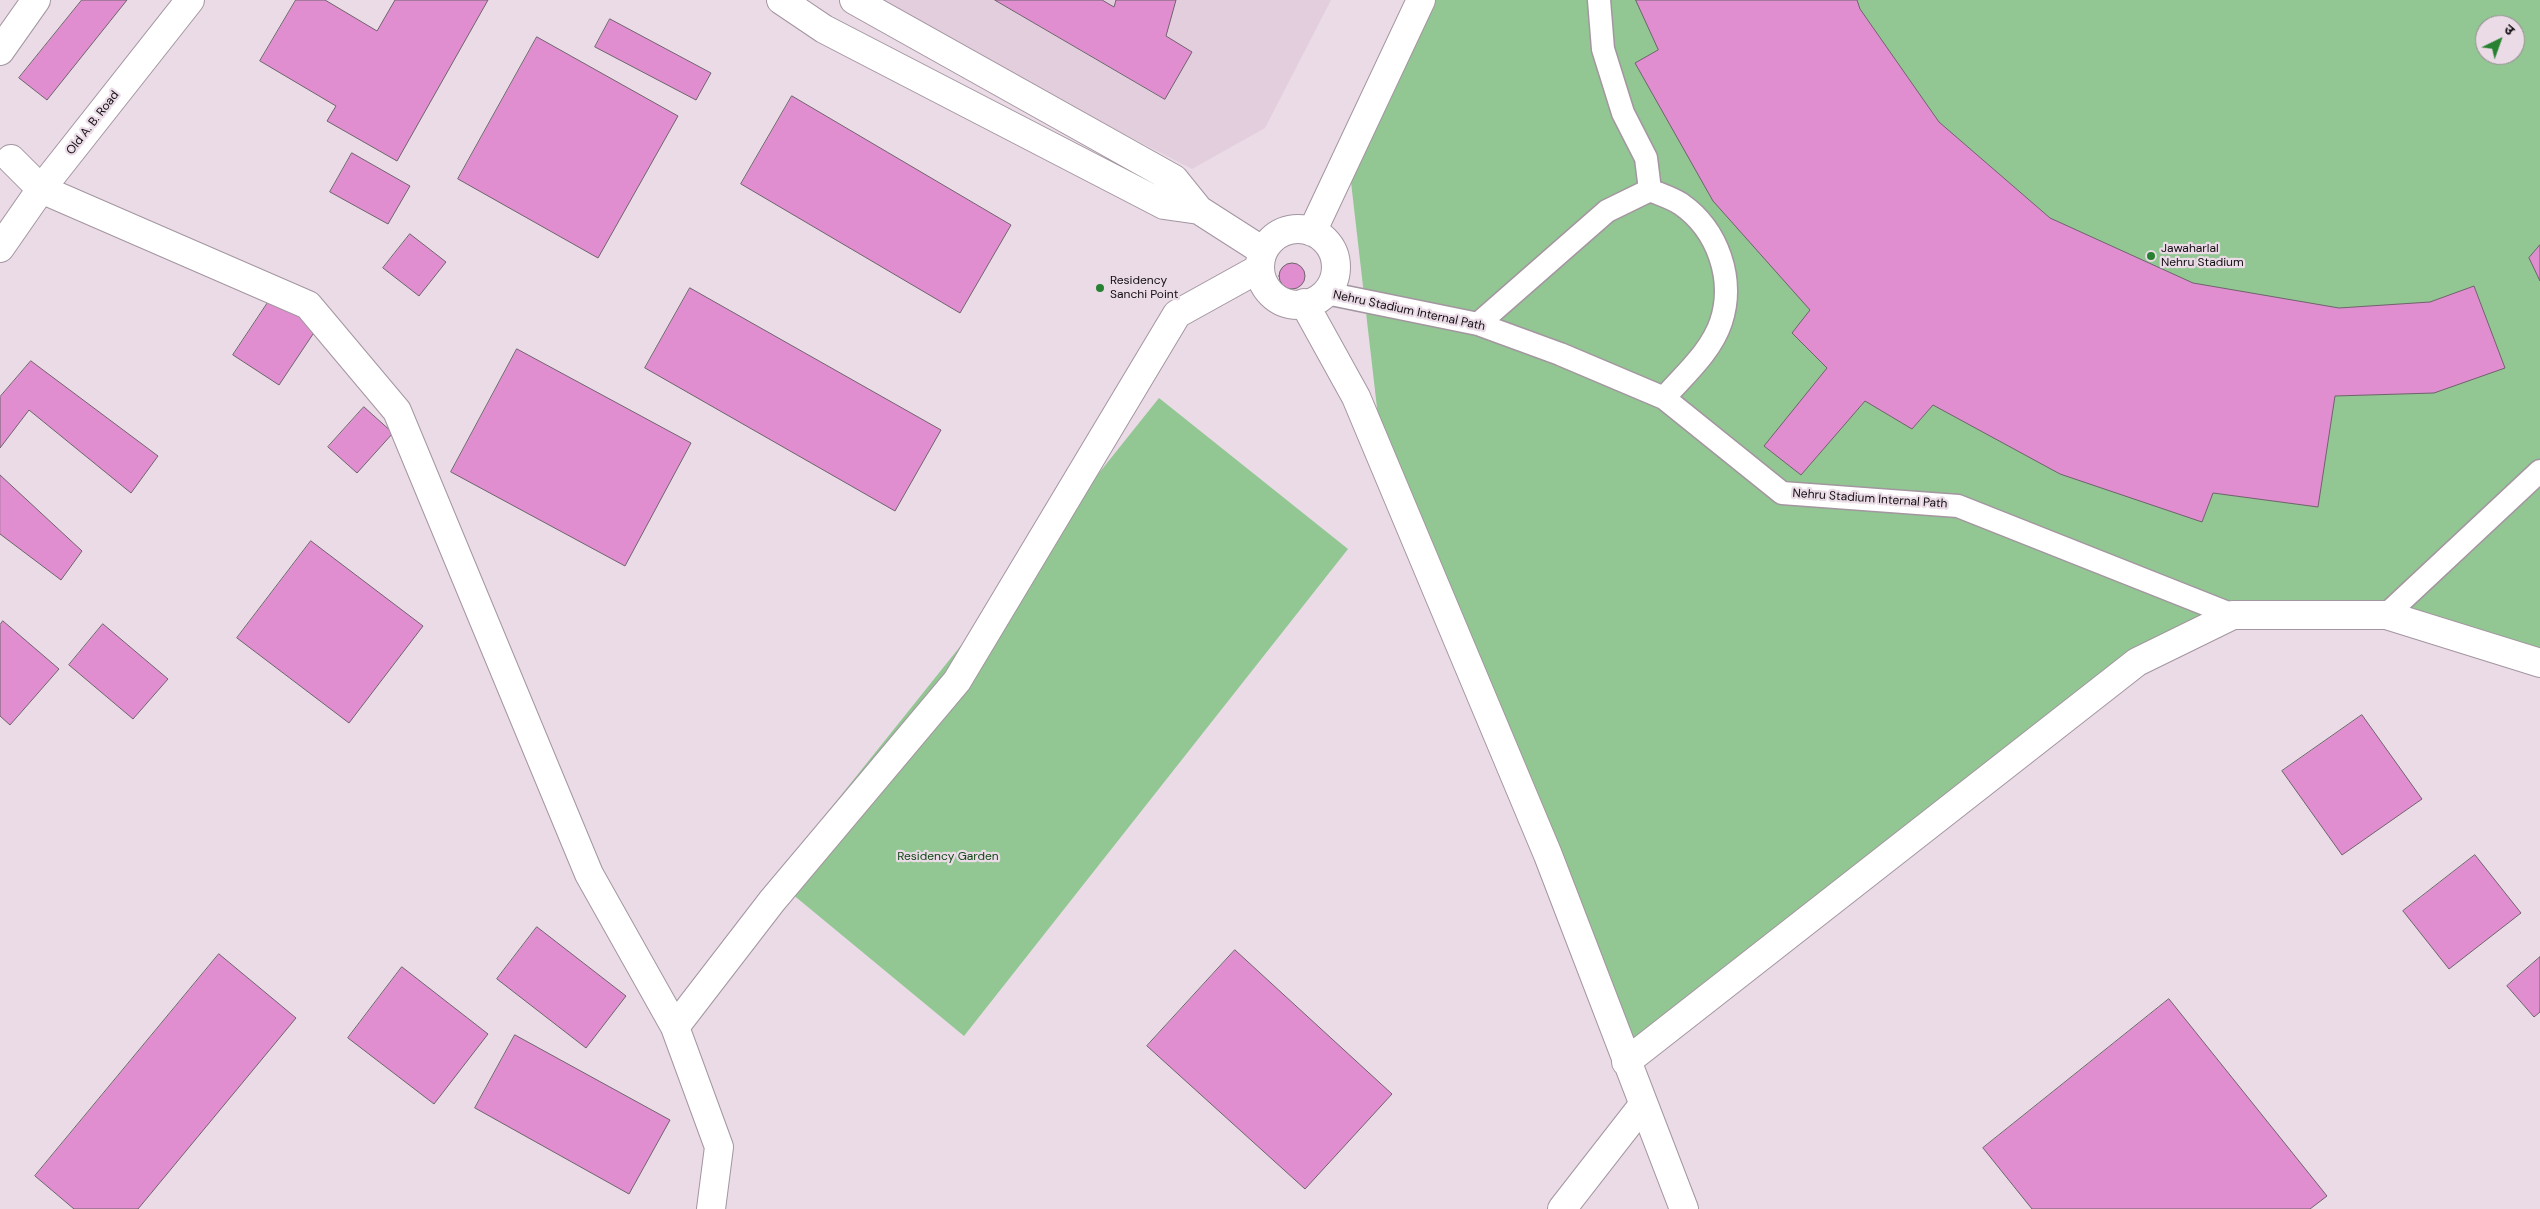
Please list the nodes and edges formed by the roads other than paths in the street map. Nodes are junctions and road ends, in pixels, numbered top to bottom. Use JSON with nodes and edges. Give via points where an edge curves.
{"nodes":[{"id":1,"x":36,"y":0,"type":"edge"},
{"id":2,"x":190,"y":0,"type":"edge"},
{"id":3,"x":781,"y":0,"type":"edge"},
{"id":4,"x":854,"y":0,"type":"edge"},
{"id":5,"x":1421,"y":0,"type":"edge"},
{"id":6,"x":1599,"y":0,"type":"edge"},
{"id":7,"x":0,"y":50,"type":"edge"},
{"id":8,"x":11,"y":159,"type":"dead end"},
{"id":9,"x":42,"y":189,"type":"junction"},
{"id":10,"x":1650,"y":190,"type":"junction"},
{"id":11,"x":1199,"y":210,"type":"junction"},
{"id":12,"x":1312,"y":232,"type":"junction"},
{"id":13,"x":0,"y":248,"type":"edge"},
{"id":14,"x":1262,"y":259,"type":"junction"},
{"id":15,"x":1315,"y":298,"type":"junction"},
{"id":16,"x":1478,"y":324,"type":"junction"},
{"id":17,"x":1664,"y":398,"type":"junction"},
{"id":18,"x":2540,"y":471,"type":"edge"},
{"id":19,"x":2233,"y":616,"type":"junction"},
{"id":20,"x":2386,"y":616,"type":"junction"},
{"id":21,"x":2540,"y":663,"type":"edge"},
{"id":22,"x":674,"y":1027,"type":"junction"},
{"id":23,"x":1626,"y":1062,"type":"junction"},
{"id":24,"x":1643,"y":1105,"type":"junction"},
{"id":25,"x":711,"y":1209,"type":"edge"},
{"id":26,"x":1562,"y":1209,"type":"edge"},
{"id":27,"x":1684,"y":1209,"type":"edge"}],
"edges":[{"from":1,"to":7,"type":"street"},
{"from":2,"to":9,"type":"street","name":"Old A. B. Road"},
{"from":3,"to":11,"type":"street","via":[[824,29],[1164,205]]},
{"from":4,"to":11,"type":"street","via":[[1174,179]]},
{"from":5,"to":12,"type":"street"},
{"from":6,"to":10,"type":"lane","via":[[1602,49],[1623,113],[1646,158]]},
{"from":8,"to":9,"type":"street"},
{"from":9,"to":13,"type":"street","name":"Old A. B. Road"},
{"from":9,"to":22,"type":"street","via":[[308,305],[397,411],[590,874]]},
{"from":10,"to":16,"type":"lane","via":[[1607,211]]},
{"from":10,"to":17,"type":"lane","via":[[1680,204],[1705,227],[1721,256],[1727,290],[1721,323],[1705,352]]},
{"from":11,"to":14,"type":"street"},
{"from":12,"to":14,"type":"street","via":[[1289,230],[1270,241]]},
{"from":12,"to":15,"type":"street","via":[[1323,238],[1336,259],[1335,277]]},
{"from":14,"to":15,"type":"street","via":[[1262,280],[1278,299],[1290,304]]},
{"from":14,"to":22,"type":"street","via":[[1177,314],[957,681],[772,901]]},
{"from":15,"to":16,"type":"lane","name":"Nehru Stadium Internal Path"},
{"from":15,"to":23,"type":"street","via":[[1548,855]]},
{"from":16,"to":17,"type":"lane","name":"Nehru Stadium Internal Path"},
{"from":17,"to":19,"type":"lane","name":"Nehru Stadium Internal Path","via":[[1782,493],[1958,506]]},
{"from":18,"to":20,"type":"lane"},
{"from":19,"to":20,"type":"street"},
{"from":19,"to":23,"type":"street","via":[[2137,662]]},
{"from":20,"to":21,"type":"street"},
{"from":22,"to":25,"type":"street","via":[[719,1147]]},
{"from":23,"to":24,"type":"street"},
{"from":24,"to":26,"type":"street"},
{"from":24,"to":27,"type":"street"}]}
